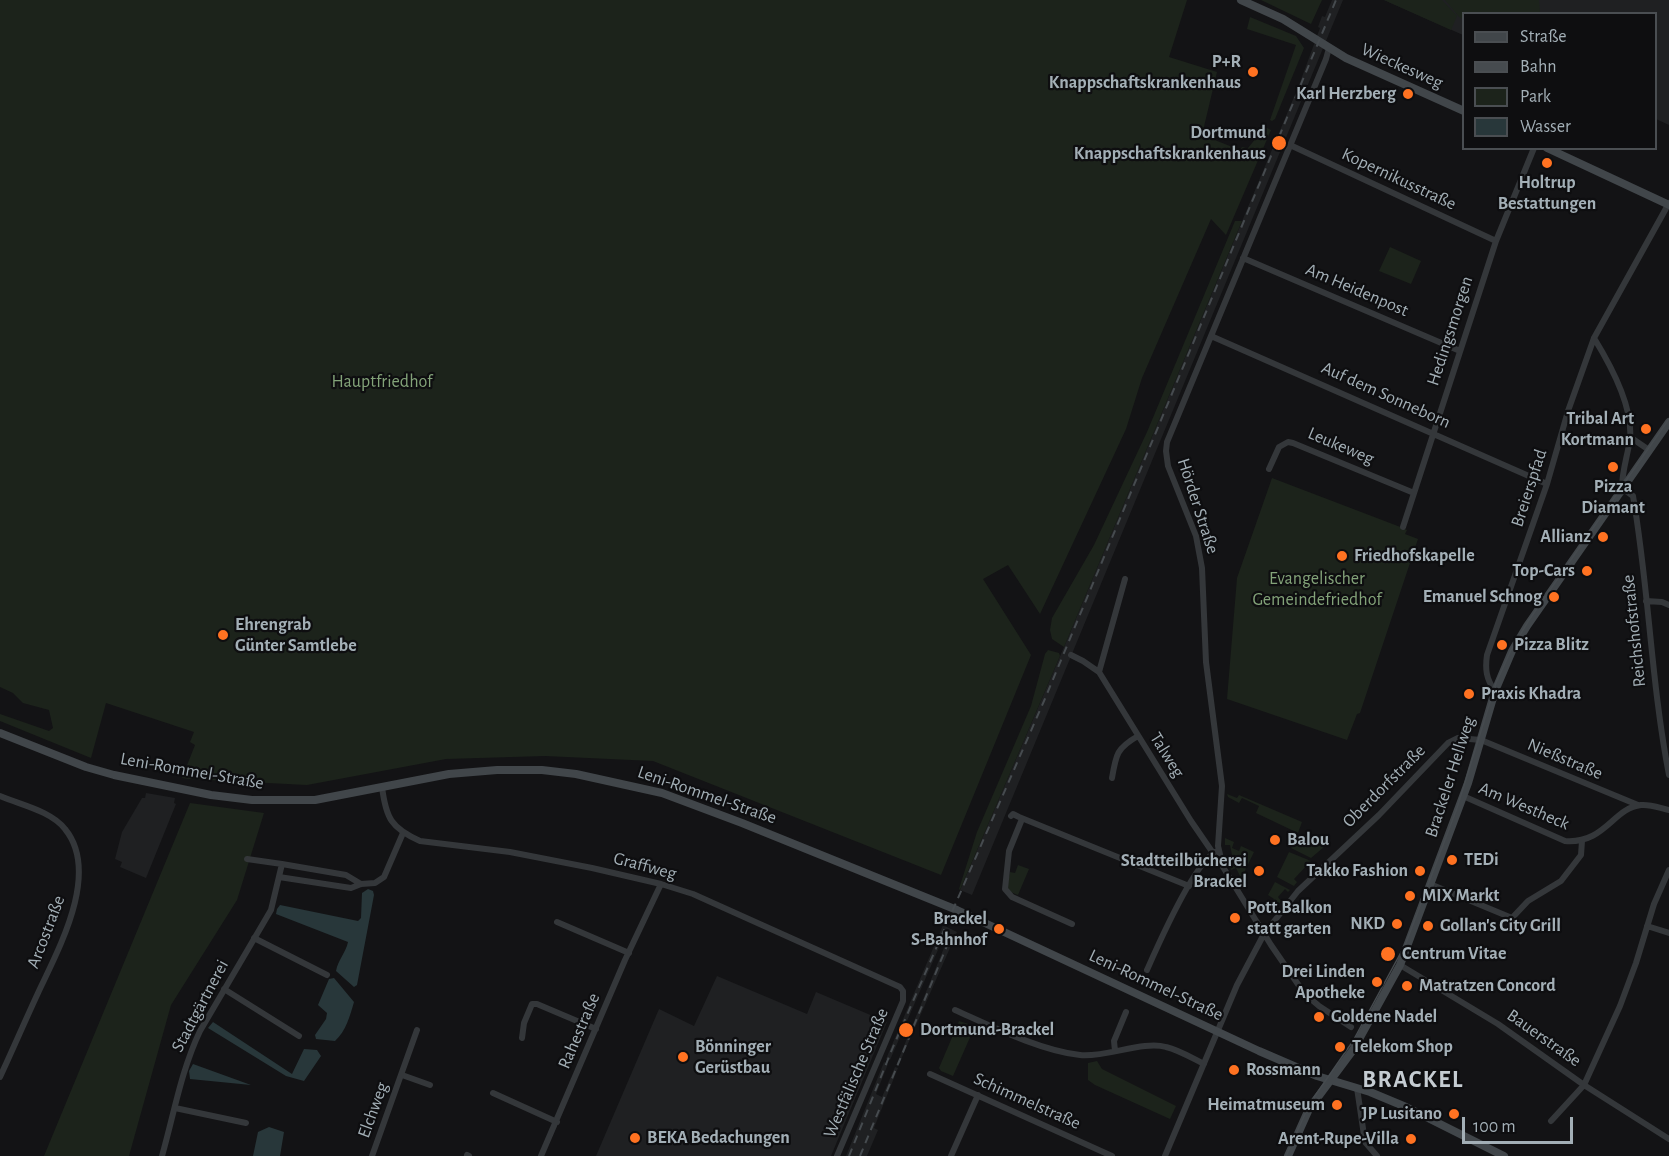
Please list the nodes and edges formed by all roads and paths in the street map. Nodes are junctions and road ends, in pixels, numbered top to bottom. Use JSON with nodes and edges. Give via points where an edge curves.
{"nodes":[{"id":1,"x":1241,"y":0,"type":"edge"},
{"id":2,"x":1329,"y":48,"type":"junction"},
{"id":3,"x":1462,"y":110,"type":"edge"},
{"id":4,"x":1290,"y":145,"type":"junction"},
{"id":5,"x":1533,"y":150,"type":"edge"},
{"id":6,"x":1551,"y":150,"type":"edge"},
{"id":7,"x":1669,"y":203,"type":"edge"},
{"id":8,"x":1496,"y":241,"type":"junction"},
{"id":9,"x":1243,"y":258,"type":"junction"},
{"id":10,"x":1211,"y":336,"type":"junction"},
{"id":11,"x":1594,"y":338,"type":"junction"},
{"id":12,"x":1460,"y":351,"type":"junction"},
{"id":13,"x":1669,"y":422,"type":"edge"},
{"id":14,"x":1432,"y":432,"type":"junction"},
{"id":15,"x":1630,"y":437,"type":"junction"},
{"id":16,"x":1649,"y":450,"type":"junction"},
{"id":17,"x":1269,"y":469,"type":"dead end"},
{"id":18,"x":1547,"y":484,"type":"junction"},
{"id":19,"x":1622,"y":488,"type":"junction"},
{"id":20,"x":1414,"y":493,"type":"junction"},
{"id":21,"x":1403,"y":527,"type":"dead end"},
{"id":22,"x":1125,"y":579,"type":"dead end"},
{"id":23,"x":1646,"y":601,"type":"junction"},
{"id":24,"x":1669,"y":605,"type":"edge"},
{"id":25,"x":1071,"y":655,"type":"dead end"},
{"id":26,"x":1099,"y":672,"type":"junction"},
{"id":27,"x":1495,"y":691,"type":"junction"},
{"id":28,"x":0,"y":733,"type":"edge"},
{"id":29,"x":1138,"y":736,"type":"junction"},
{"id":30,"x":1480,"y":740,"type":"junction"},
{"id":31,"x":1669,"y":775,"type":"edge"},
{"id":32,"x":1112,"y":778,"type":"dead end"},
{"id":33,"x":382,"y":788,"type":"junction"},
{"id":34,"x":0,"y":796,"type":"edge"},
{"id":35,"x":1463,"y":796,"type":"junction"},
{"id":36,"x":1638,"y":805,"type":"junction"},
{"id":37,"x":1669,"y":810,"type":"edge"},
{"id":38,"x":1011,"y":816,"type":"dead end"},
{"id":39,"x":1022,"y":819,"type":"junction"},
{"id":40,"x":403,"y":833,"type":"junction"},
{"id":41,"x":1582,"y":841,"type":"junction"},
{"id":42,"x":1215,"y":852,"type":"junction"},
{"id":43,"x":247,"y":859,"type":"dead end"},
{"id":44,"x":282,"y":864,"type":"junction"},
{"id":45,"x":1669,"y":870,"type":"edge"},
{"id":46,"x":279,"y":877,"type":"junction"},
{"id":47,"x":361,"y":884,"type":"junction"},
{"id":48,"x":661,"y":884,"type":"junction"},
{"id":49,"x":1430,"y":884,"type":"junction"},
{"id":50,"x":1189,"y":886,"type":"junction"},
{"id":51,"x":557,"y":922,"type":"dead end"},
{"id":52,"x":1072,"y":924,"type":"dead end"},
{"id":53,"x":1647,"y":926,"type":"junction"},
{"id":54,"x":1669,"y":933,"type":"edge"},
{"id":55,"x":1264,"y":934,"type":"junction"},
{"id":56,"x":254,"y":938,"type":"junction"},
{"id":57,"x":629,"y":953,"type":"junction"},
{"id":58,"x":1400,"y":965,"type":"junction"},
{"id":59,"x":1147,"y":970,"type":"dead end"},
{"id":60,"x":327,"y":975,"type":"dead end"},
{"id":61,"x":224,"y":990,"type":"junction"},
{"id":62,"x":903,"y":1001,"type":"joint"},
{"id":63,"x":955,"y":1010,"type":"dead end"},
{"id":64,"x":1126,"y":1012,"type":"dead end"},
{"id":65,"x":1351,"y":1027,"type":"dead end"},
{"id":66,"x":596,"y":1029,"type":"junction"},
{"id":67,"x":417,"y":1030,"type":"dead end"},
{"id":68,"x":1218,"y":1032,"type":"junction"},
{"id":69,"x":298,"y":1036,"type":"dead end"},
{"id":70,"x":522,"y":1038,"type":"dead end"},
{"id":71,"x":1115,"y":1051,"type":"junction"},
{"id":72,"x":1204,"y":1064,"type":"junction"},
{"id":73,"x":930,"y":1074,"type":"dead end"},
{"id":74,"x":402,"y":1075,"type":"junction"},
{"id":75,"x":0,"y":1077,"type":"edge"},
{"id":76,"x":1330,"y":1080,"type":"junction"},
{"id":77,"x":430,"y":1085,"type":"dead end"},
{"id":78,"x":1584,"y":1085,"type":"junction"},
{"id":79,"x":1357,"y":1088,"type":"junction"},
{"id":80,"x":493,"y":1093,"type":"dead end"},
{"id":81,"x":978,"y":1095,"type":"junction"},
{"id":82,"x":175,"y":1108,"type":"junction"},
{"id":83,"x":1551,"y":1121,"type":"dead end"},
{"id":84,"x":557,"y":1122,"type":"junction"},
{"id":85,"x":246,"y":1124,"type":"dead end"},
{"id":86,"x":1669,"y":1139,"type":"edge"},
{"id":87,"x":162,"y":1156,"type":"edge"},
{"id":88,"x":372,"y":1156,"type":"edge"},
{"id":89,"x":541,"y":1156,"type":"edge"},
{"id":90,"x":837,"y":1156,"type":"edge"},
{"id":91,"x":951,"y":1156,"type":"edge"},
{"id":92,"x":1112,"y":1156,"type":"edge"},
{"id":93,"x":1165,"y":1156,"type":"edge"},
{"id":94,"x":1288,"y":1156,"type":"edge"},
{"id":95,"x":1377,"y":1156,"type":"edge"},
{"id":96,"x":1504,"y":1156,"type":"edge"}],
"edges":[{"from":1,"to":2,"type":"main road","name":"Wieckesweg","via":[[1283,19]]},
{"from":2,"to":3,"type":"main road","name":"Wieckesweg"},
{"from":2,"to":4,"type":"street","name":"Hörder Straße"},
{"from":4,"to":8,"type":"street","name":"Kopernikusstraße"},
{"from":4,"to":9,"type":"street","name":"Hörder Straße"},
{"from":5,"to":8,"type":"street","name":"Hedingsmorgen"},
{"from":6,"to":7,"type":"main road"},
{"from":7,"to":11,"type":"street","name":"Breierspfad"},
{"from":8,"to":12,"type":"street","name":"Hedingsmorgen"},
{"from":9,"to":10,"type":"street","name":"Hörder Straße"},
{"from":9,"to":12,"type":"street","name":"Am Heidenpost"},
{"from":10,"to":14,"type":"street","name":"Auf dem Sonneborn"},
{"from":10,"to":42,"type":"street","name":"Hörder Straße","via":[[1166,451],[1203,568],[1206,662],[1222,786]]},
{"from":11,"to":15,"type":"street","via":[[1624,402]]},
{"from":11,"to":18,"type":"street","name":"Breierspfad"},
{"from":12,"to":14,"type":"street","name":"Hedingsmorgen"},
{"from":13,"to":16,"type":"main road","name":"Brackeler Hellweg"},
{"from":14,"to":18,"type":"street","name":"Auf dem Sonneborn"},
{"from":14,"to":20,"type":"street","name":"Hedingsmorgen"},
{"from":15,"to":16,"type":"street"},
{"from":15,"to":19,"type":"street"},
{"from":16,"to":19,"type":"main road","name":"Brackeler Hellweg"},
{"from":17,"to":20,"type":"street","name":"Leukeweg","via":[[1279,447],[1293,442]]},
{"from":18,"to":27,"type":"street","name":"Breierspfad","via":[[1487,655],[1487,677]]},
{"from":19,"to":23,"type":"street","name":"Reichshofstraße","via":[[1633,496]]},
{"from":19,"to":27,"type":"main road","name":"Brackeler Hellweg","via":[[1519,638]]},
{"from":20,"to":21,"type":"street","name":"Hedingsmorgen"},
{"from":22,"to":26,"type":"street"},
{"from":23,"to":24,"type":"street"},
{"from":23,"to":31,"type":"street","name":"Reichshofstraße"},
{"from":25,"to":26,"type":"street","name":"Talweg"},
{"from":26,"to":29,"type":"street","name":"Talweg"},
{"from":27,"to":30,"type":"main road","name":"Brackeler Hellweg"},
{"from":28,"to":33,"type":"main road","name":"Leni-Rommel-Straße","via":[[86,767],[211,795],[294,801]]},
{"from":29,"to":32,"type":"street","via":[[1122,745]]},
{"from":29,"to":42,"type":"street","name":"Talweg"},
{"from":30,"to":35,"type":"main road","name":"Brackeler Hellweg"},
{"from":30,"to":36,"type":"street","name":"Nießstraße"},
{"from":30,"to":55,"type":"street","name":"Oberdorfstraße","via":[[1458,738],[1448,743],[1298,891]]},
{"from":33,"to":40,"type":"street","via":[[388,817]]},
{"from":33,"to":68,"type":"main road","name":"Leni-Rommel-Straße","via":[[465,772],[542,770],[662,794],[957,910]]},
{"from":34,"to":75,"type":"street","name":"Arcostraße","via":[[53,818],[64,827],[70,835],[79,872],[68,927]]},
{"from":35,"to":41,"type":"street","name":"Am Westheck","via":[[1552,837]]},
{"from":35,"to":49,"type":"main road","name":"Brackeler Hellweg"},
{"from":36,"to":37,"type":"street"},
{"from":36,"to":41,"type":"street","name":"Am Westheck"},
{"from":38,"to":39,"type":"street"},
{"from":39,"to":50,"type":"street"},
{"from":39,"to":52,"type":"street","via":[[1009,851],[1005,889],[1012,897]]},
{"from":40,"to":47,"type":"street","via":[[384,877],[375,883]]},
{"from":40,"to":48,"type":"street","name":"Graffweg","via":[[420,841],[534,857]]},
{"from":41,"to":49,"type":"street","via":[[1581,855],[1561,881],[1528,902],[1512,918]]},
{"from":42,"to":50,"type":"street"},
{"from":42,"to":55,"type":"street","name":"Hörder Straße"},
{"from":43,"to":44,"type":"street"},
{"from":44,"to":46,"type":"street","name":"Stadtgärtnerei"},
{"from":44,"to":47,"type":"street","via":[[346,875]]},
{"from":45,"to":53,"type":"street"},
{"from":46,"to":47,"type":"street","via":[[351,888]]},
{"from":46,"to":56,"type":"street","name":"Stadtgärtnerei","via":[[271,910]]},
{"from":48,"to":57,"type":"street","name":"Rahestraße"},
{"from":48,"to":62,"type":"street","name":"Graffweg","via":[[693,894],[897,984],[903,991]]},
{"from":49,"to":58,"type":"main road","name":"Brackeler Hellweg"},
{"from":50,"to":59,"type":"street"},
{"from":51,"to":57,"type":"street"},
{"from":53,"to":54,"type":"street"},
{"from":53,"to":78,"type":"street","via":[[1620,1006]]},
{"from":55,"to":65,"type":"street","name":"Hörder Straße","via":[[1304,993]]},
{"from":55,"to":68,"type":"street","name":"Oberdorfstraße","via":[[1246,964]]},
{"from":56,"to":60,"type":"street"},
{"from":56,"to":61,"type":"street","name":"Stadtgärtnerei"},
{"from":57,"to":66,"type":"street","name":"Rahestraße"},
{"from":58,"to":76,"type":"main road","name":"Brackeler Hellweg","via":[[1353,1050]]},
{"from":58,"to":78,"type":"street","name":"Bauerstraße","via":[[1498,1024]]},
{"from":61,"to":69,"type":"street"},
{"from":61,"to":82,"type":"street","name":"Stadtgärtnerei","via":[[191,1049]]},
{"from":62,"to":90,"type":"street","name":"Westfälische Straße"},
{"from":63,"to":71,"type":"street","via":[[1065,1052],[1090,1056]]},
{"from":64,"to":71,"type":"street","via":[[1114,1041]]},
{"from":66,"to":70,"type":"street","via":[[532,1004]]},
{"from":66,"to":84,"type":"street","name":"Rahestraße"},
{"from":67,"to":74,"type":"street","name":"Elchweg"},
{"from":68,"to":72,"type":"street","name":"Oberdorfstraße"},
{"from":68,"to":76,"type":"main road","name":"Leni-Rommel-Straße"},
{"from":71,"to":72,"type":"street","via":[[1165,1046]]},
{"from":72,"to":93,"type":"street","name":"Oberdorfstraße"},
{"from":73,"to":81,"type":"street","name":"Schimmelstraße"},
{"from":74,"to":77,"type":"street","name":"Elchweg"},
{"from":74,"to":88,"type":"street","name":"Elchweg"},
{"from":76,"to":79,"type":"main road","name":"Leni-Rommel-Straße"},
{"from":76,"to":94,"type":"main road","name":"Brackeler Hellweg","via":[[1309,1109]]},
{"from":78,"to":83,"type":"street"},
{"from":78,"to":86,"type":"street","name":"Bauerstraße"},
{"from":79,"to":95,"type":"street","via":[[1365,1142]]},
{"from":79,"to":96,"type":"main road","name":"Leni-Rommel-Straße","via":[[1406,1107]]},
{"from":80,"to":84,"type":"street"},
{"from":81,"to":91,"type":"street"},
{"from":81,"to":92,"type":"street","name":"Schimmelstraße"},
{"from":82,"to":85,"type":"street"},
{"from":82,"to":87,"type":"street","name":"Stadtgärtnerei"},
{"from":84,"to":89,"type":"street","name":"Rahestraße"}]}
